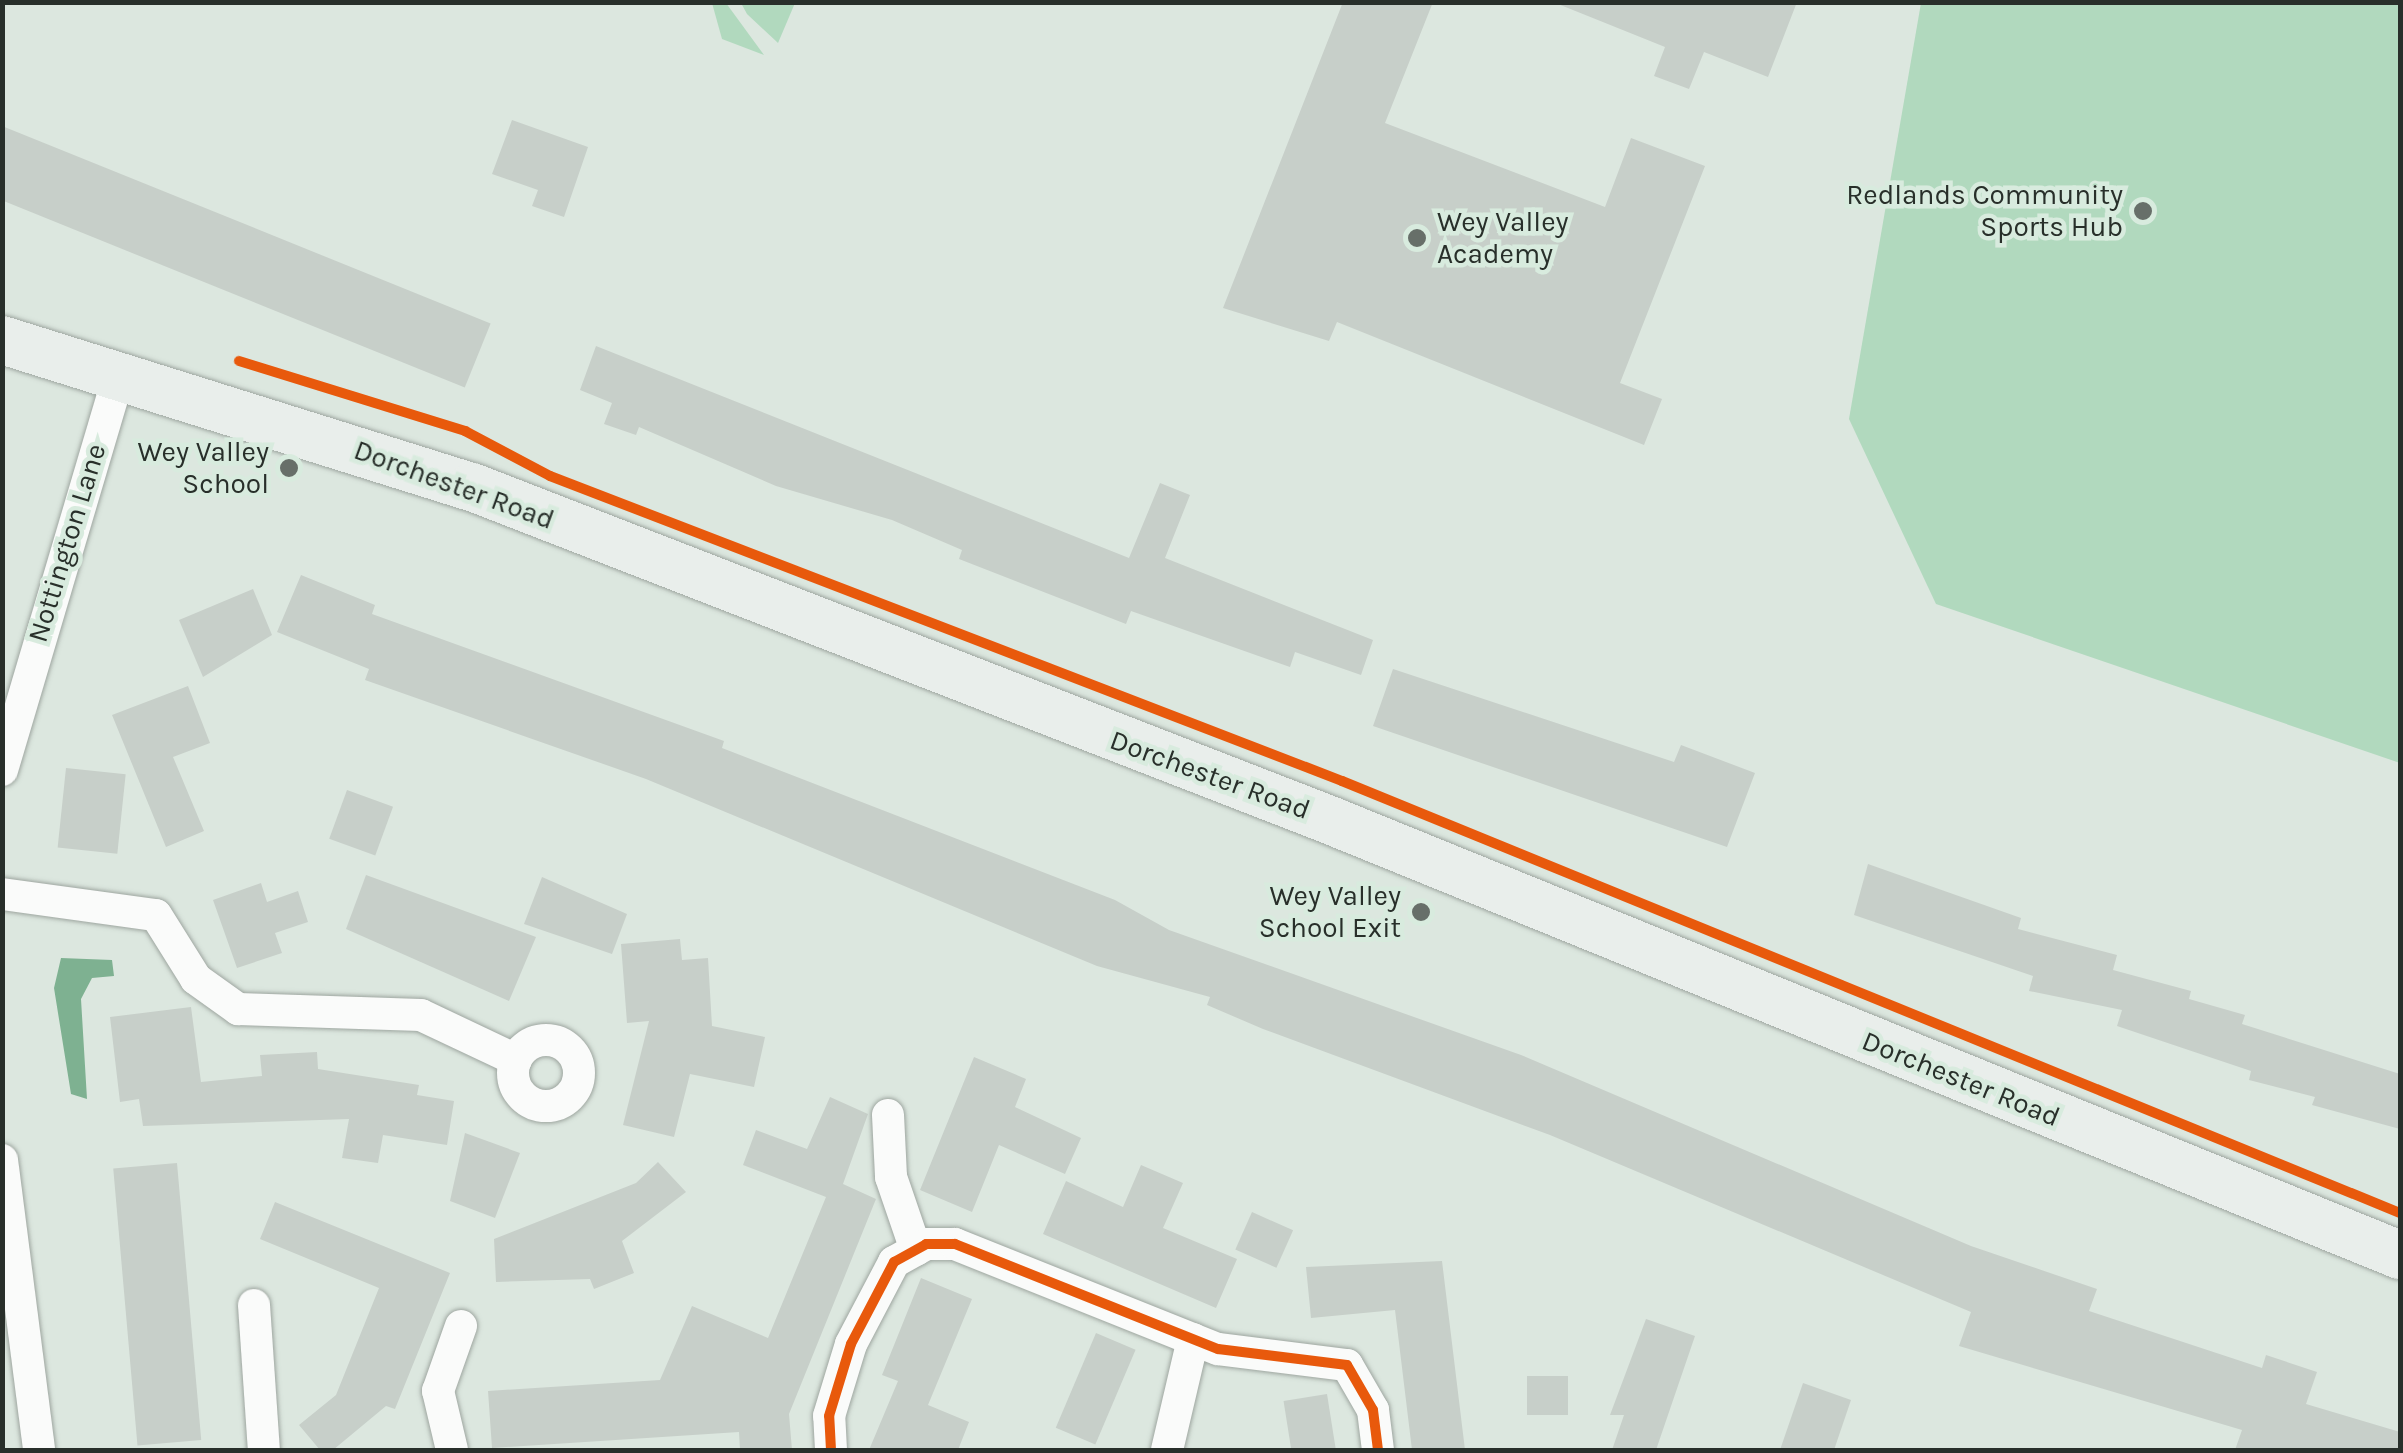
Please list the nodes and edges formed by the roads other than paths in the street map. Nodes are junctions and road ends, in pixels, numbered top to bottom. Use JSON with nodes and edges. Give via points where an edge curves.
{"nodes":[{"id":1,"x":2,"y":340,"type":"edge"},
{"id":2,"x":119,"y":375,"type":"junction"},
{"id":3,"x":2,"y":770,"type":"edge"},
{"id":4,"x":2,"y":894,"type":"edge"},
{"id":5,"x":516,"y":1060,"type":"dead end"},
{"id":6,"x":888,"y":1116,"type":"dead end"},
{"id":7,"x":2,"y":1160,"type":"edge"},
{"id":8,"x":916,"y":1250,"type":"junction"},
{"id":9,"x":2400,"y":1255,"type":"edge"},
{"id":10,"x":254,"y":1305,"type":"dead end"},
{"id":11,"x":461,"y":1326,"type":"dead end"},
{"id":12,"x":1193,"y":1339,"type":"junction"},
{"id":13,"x":39,"y":1450,"type":"edge"},
{"id":14,"x":264,"y":1450,"type":"edge"},
{"id":15,"x":452,"y":1450,"type":"edge"},
{"id":16,"x":831,"y":1450,"type":"edge"},
{"id":17,"x":1167,"y":1450,"type":"edge"},
{"id":18,"x":1378,"y":1450,"type":"edge"}],
"edges":[{"from":1,"to":2,"type":"main road","name":"Dorchester Road"},
{"from":2,"to":3,"type":"street","name":"Nottington Lane"},
{"from":2,"to":9,"type":"main road","name":"Dorchester Road","via":[[472,487],[1332,821]]},
{"from":4,"to":5,"type":"street","via":[[156,914],[196,979],[238,1009],[421,1015]]},
{"from":6,"to":8,"type":"street","via":[[891,1177]]},
{"from":7,"to":13,"type":"street"},
{"from":8,"to":12,"type":"street","via":[[955,1244]]},
{"from":8,"to":16,"type":"street","via":[[894,1262],[852,1344],[829,1416]]},
{"from":10,"to":14,"type":"street"},
{"from":11,"to":15,"type":"street","via":[[438,1391]]},
{"from":12,"to":17,"type":"street"},
{"from":12,"to":18,"type":"street","via":[[1348,1365],[1373,1410]]}]}
